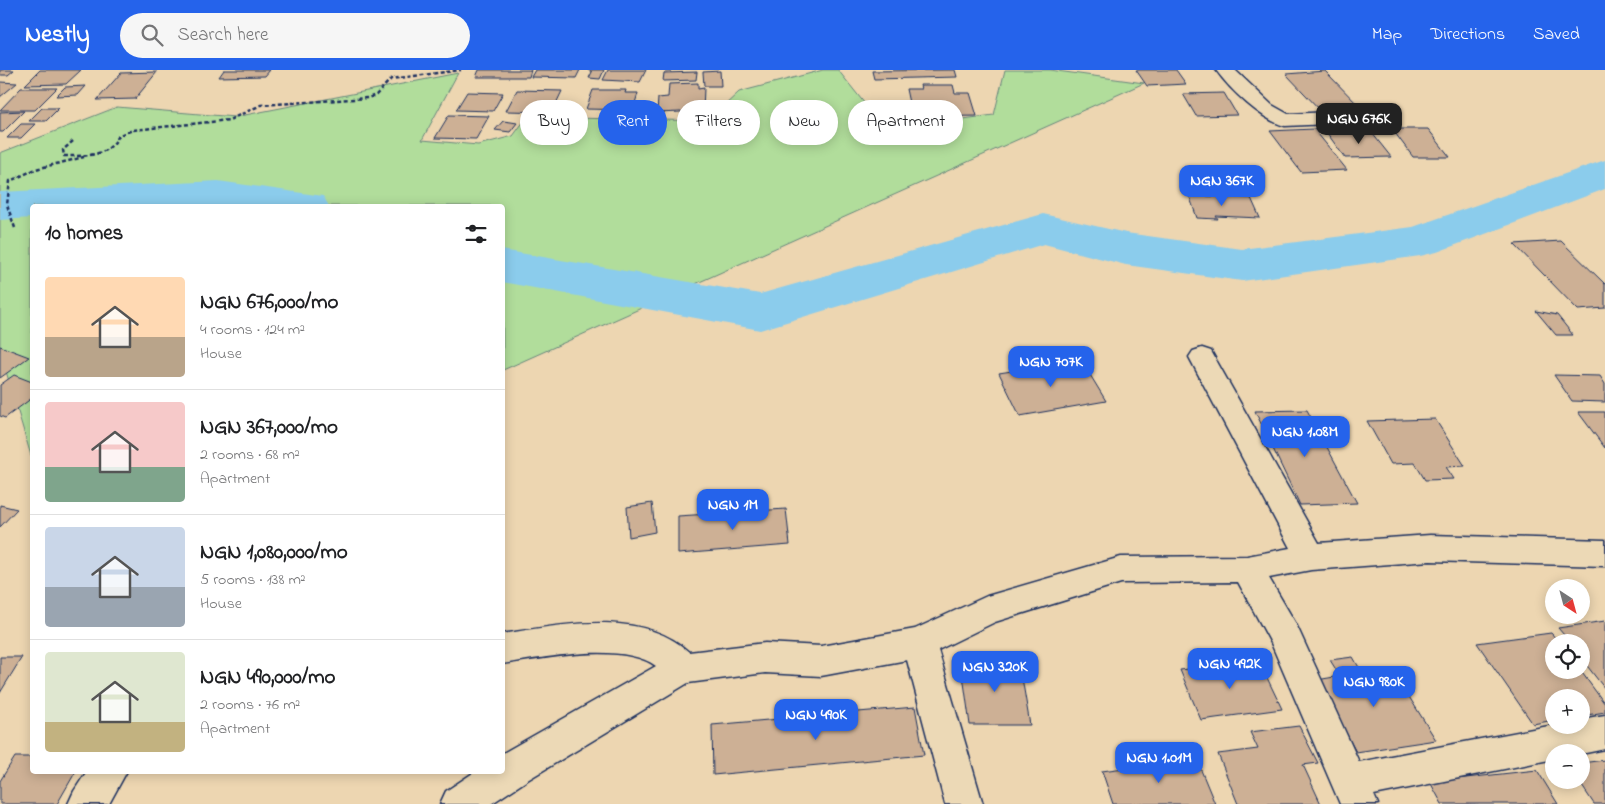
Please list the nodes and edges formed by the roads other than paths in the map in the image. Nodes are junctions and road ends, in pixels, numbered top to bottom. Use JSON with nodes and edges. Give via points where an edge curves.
{"nodes":[{"id":1,"x":1225,"y":70,"type":"edge"},
{"id":2,"x":1352,"y":117,"type":"dead end"},
{"id":3,"x":1202,"y":357,"type":"dead end"},
{"id":4,"x":1605,"y":553,"type":"edge"},
{"id":5,"x":1311,"y":557,"type":"junction"},
{"id":6,"x":1247,"y":569,"type":"junction"},
{"id":7,"x":920,"y":643,"type":"junction"},
{"id":8,"x":505,"y":649,"type":"edge"},
{"id":9,"x":683,"y":668,"type":"junction"},
{"id":10,"x":1605,"y":732,"type":"edge"},
{"id":11,"x":505,"y":773,"type":"edge"},
{"id":12,"x":107,"y":774,"type":"edge"},
{"id":13,"x":504,"y":774,"type":"edge"},
{"id":14,"x":1354,"y":793,"type":"edge"},
{"id":15,"x":87,"y":804,"type":"edge"},
{"id":16,"x":459,"y":804,"type":"edge"},
{"id":17,"x":964,"y":804,"type":"edge"}],
"edges":[{"from":1,"to":2,"type":"street","via":[[1265,109],[1285,120]]},
{"from":3,"to":5,"type":"street"},
{"from":4,"to":5,"type":"street","via":[[1430,548]]},
{"from":5,"to":6,"type":"street"},
{"from":6,"to":7,"type":"street","via":[[1121,570],[987,610]]},
{"from":6,"to":14,"type":"street","via":[[1284,635]]},
{"from":7,"to":9,"type":"street","via":[[821,661],[765,658]]},
{"from":7,"to":17,"type":"street"},
{"from":8,"to":9,"type":"street","via":[[607,638],[631,641],[663,652]]},
{"from":9,"to":11,"type":"street"},
{"from":10,"to":14,"type":"street"},
{"from":12,"to":15,"type":"street"},
{"from":13,"to":16,"type":"street"}]}
